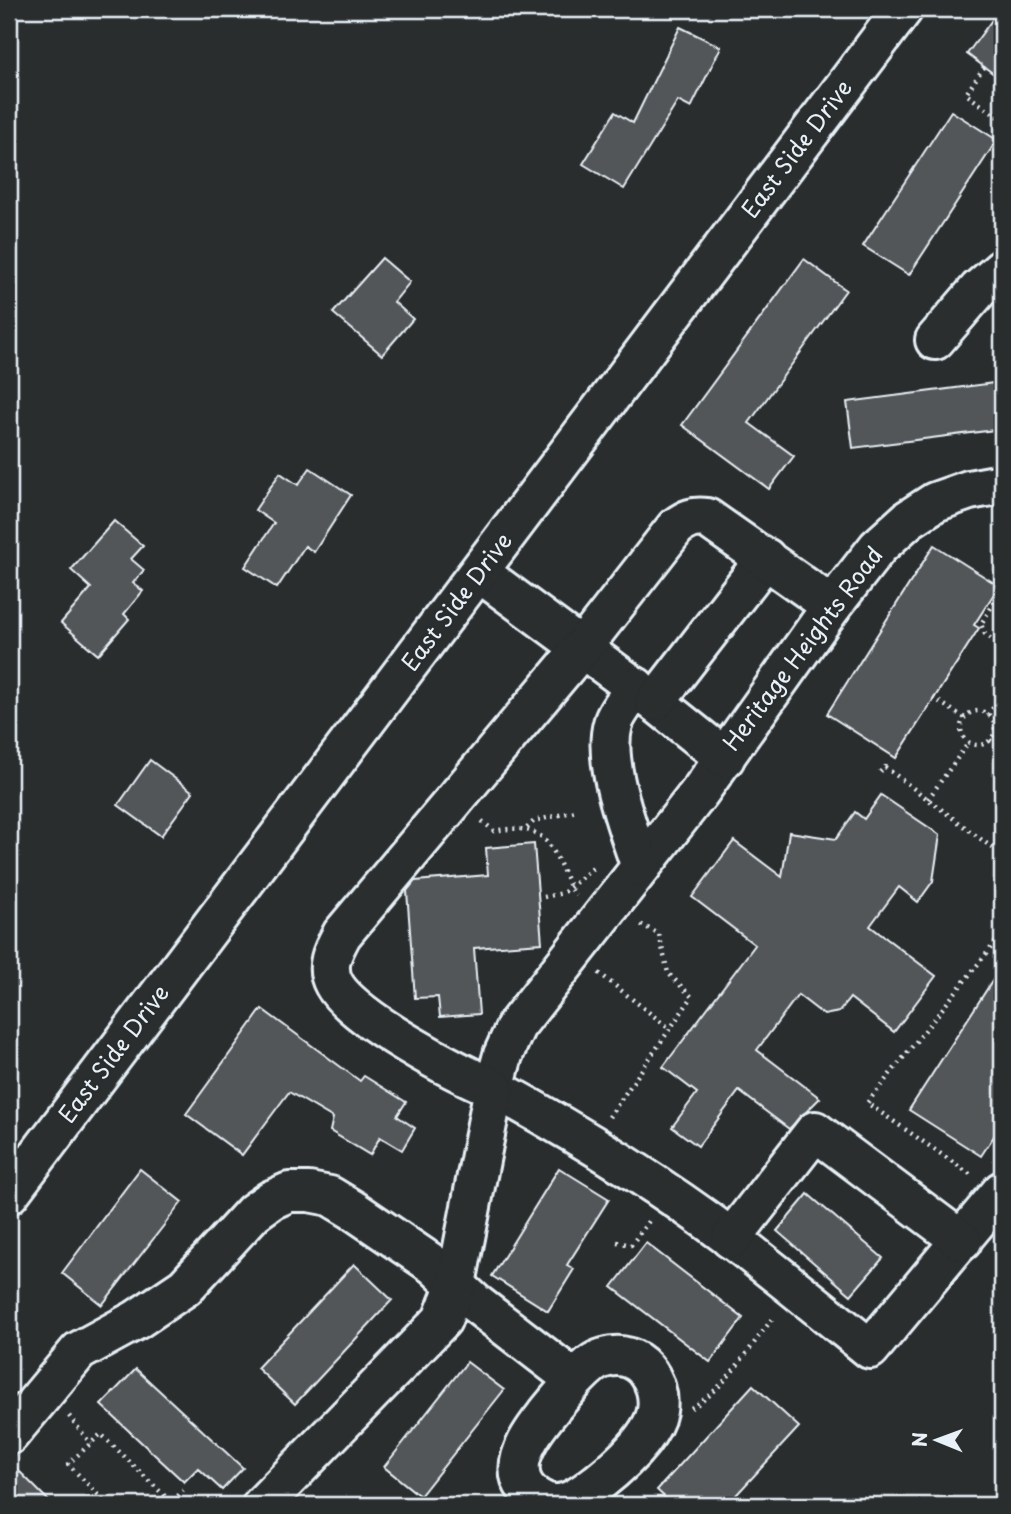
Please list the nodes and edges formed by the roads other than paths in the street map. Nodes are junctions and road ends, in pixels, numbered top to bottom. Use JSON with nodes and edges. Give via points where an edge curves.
{"nodes":[{"id":1,"x":903,"y":9,"type":"edge"},
{"id":2,"x":1002,"y":269,"type":"edge"},
{"id":3,"x":935,"y":340,"type":"dead end"},
{"id":4,"x":1002,"y":484,"type":"edge"},
{"id":5,"x":766,"y":558,"type":"junction"},
{"id":6,"x":480,"y":573,"type":"junction"},
{"id":7,"x":832,"y":606,"type":"junction"},
{"id":8,"x":581,"y":649,"type":"junction"},
{"id":9,"x":646,"y":695,"type":"junction"},
{"id":10,"x":725,"y":758,"type":"junction"},
{"id":11,"x":641,"y":867,"type":"junction"},
{"id":12,"x":494,"y":1088,"type":"junction"},
{"id":13,"x":1001,"y":1193,"type":"edge"},
{"id":14,"x":9,"y":1194,"type":"edge"},
{"id":15,"x":732,"y":1239,"type":"junction"},
{"id":16,"x":962,"y":1241,"type":"junction"},
{"id":17,"x":456,"y":1284,"type":"junction"},
{"id":18,"x":575,"y":1380,"type":"junction"},
{"id":19,"x":9,"y":1435,"type":"edge"},
{"id":20,"x":262,"y":1505,"type":"edge"}],
"edges":[{"from":1,"to":6,"type":"street","name":"East Side Drive"},
{"from":2,"to":3,"type":"street"},
{"from":4,"to":7,"type":"street","name":"Heritage Heights Road","via":[[935,502],[909,519],[878,547]]},
{"from":5,"to":7,"type":"street"},
{"from":5,"to":8,"type":"street","via":[[708,518],[686,520]]},
{"from":5,"to":9,"type":"street"},
{"from":6,"to":8,"type":"street","name":"Heritage Heights Road"},
{"from":6,"to":14,"type":"street","name":"East Side Drive"},
{"from":7,"to":10,"type":"street","name":"Heritage Heights Road"},
{"from":8,"to":9,"type":"street","name":"Heritage Heights Road"},
{"from":8,"to":12,"type":"street","via":[[342,934],[329,965],[334,983],[347,1000],[431,1058]]},
{"from":9,"to":10,"type":"street","name":"Heritage Heights Road"},
{"from":9,"to":11,"type":"street","via":[[613,722],[611,742],[619,802]]},
{"from":10,"to":11,"type":"street"},
{"from":11,"to":12,"type":"street","via":[[516,1026]]},
{"from":12,"to":15,"type":"street","via":[[590,1143]]},
{"from":12,"to":17,"type":"street"},
{"from":13,"to":16,"type":"street"},
{"from":15,"to":16,"type":"street","via":[[870,1349]]},
{"from":15,"to":16,"type":"street","via":[[815,1131]]},
{"from":17,"to":18,"type":"street","via":[[475,1304]]},
{"from":17,"to":19,"type":"street","via":[[330,1196],[289,1192],[254,1212],[185,1287],[79,1351]]},
{"from":17,"to":20,"type":"street","via":[[442,1320]]},
{"from":18,"to":18,"type":"street","via":[[523,1448],[517,1466],[523,1485],[542,1501],[562,1503],[582,1495],[642,1438],[656,1414],[654,1378],[629,1359],[604,1358]]}]}
